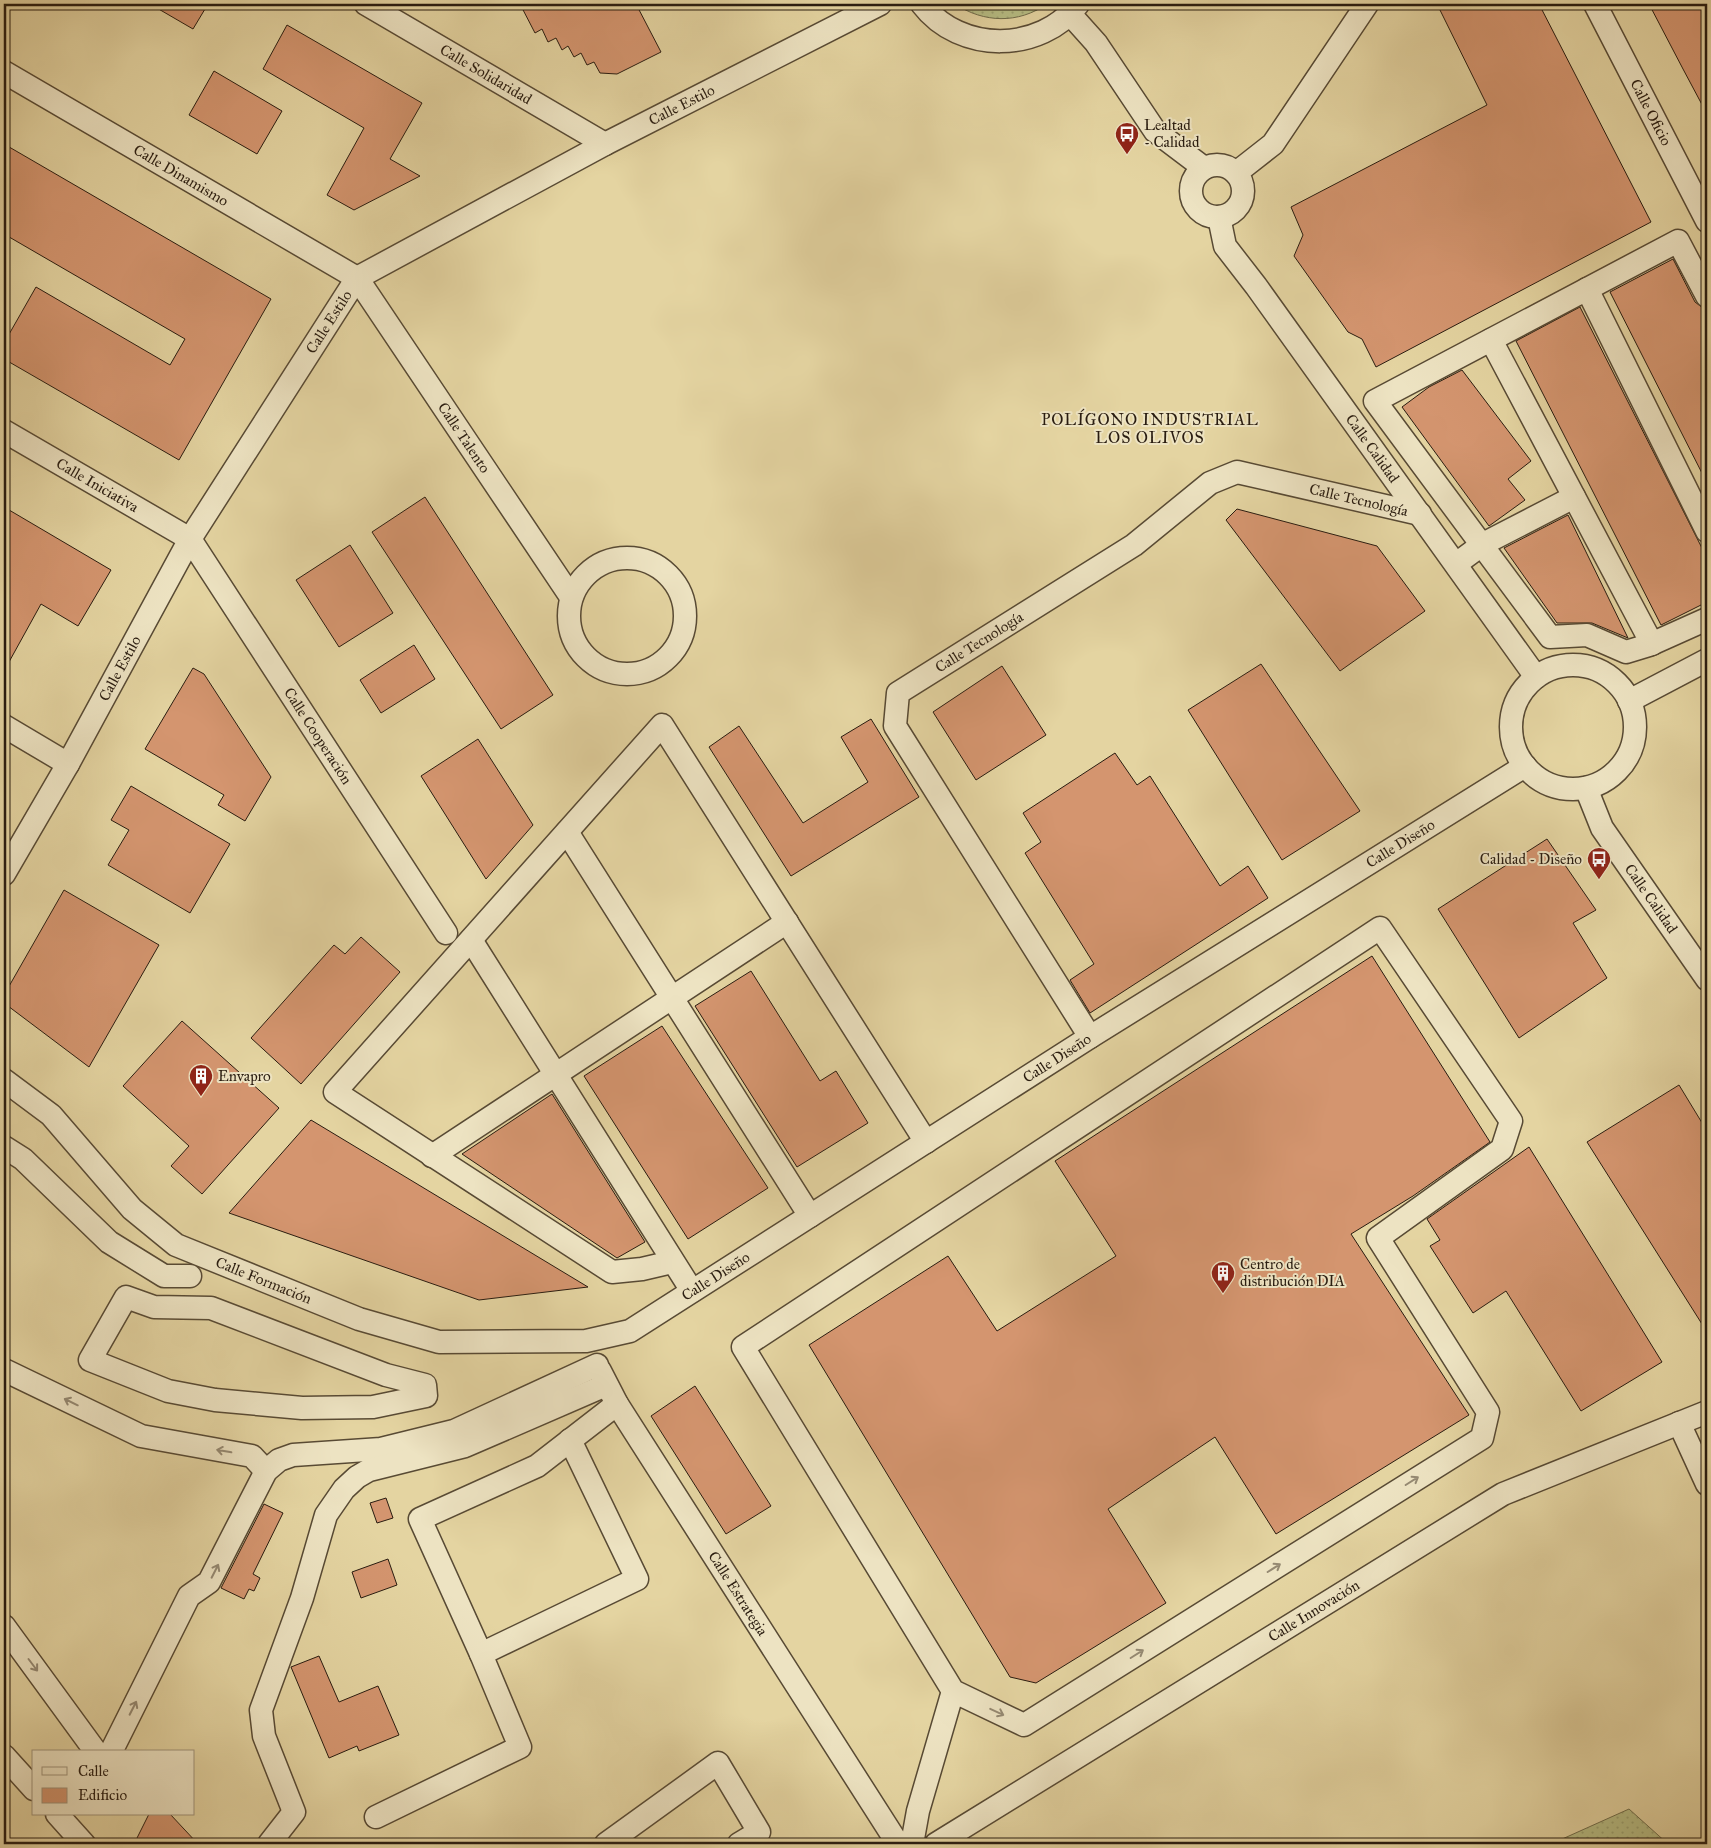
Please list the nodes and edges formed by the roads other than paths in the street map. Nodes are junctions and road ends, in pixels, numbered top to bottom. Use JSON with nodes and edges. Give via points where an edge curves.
{"nodes":[{"id":1,"x":366,"y":4,"type":"edge"},
{"id":2,"x":880,"y":4,"type":"edge"},
{"id":3,"x":922,"y":4,"type":"edge"},
{"id":4,"x":1367,"y":4,"type":"edge"},
{"id":5,"x":1595,"y":4,"type":"edge"},
{"id":6,"x":1074,"y":9,"type":"edge"},
{"id":7,"x":4,"y":72,"type":"edge"},
{"id":8,"x":605,"y":144,"type":"junction"},
{"id":9,"x":1204,"y":168,"type":"junction"},
{"id":10,"x":1236,"y":173,"type":"junction"},
{"id":11,"x":1219,"y":217,"type":"junction"},
{"id":12,"x":1707,"y":221,"type":"edge"},
{"id":13,"x":357,"y":278,"type":"junction"},
{"id":14,"x":1587,"y":289,"type":"junction"},
{"id":15,"x":1707,"y":296,"type":"edge"},
{"id":16,"x":1491,"y":340,"type":"junction"},
{"id":17,"x":4,"y":430,"type":"edge"},
{"id":18,"x":1574,"y":496,"type":"junction"},
{"id":19,"x":1420,"y":514,"type":"junction"},
{"id":20,"x":1707,"y":531,"type":"edge"},
{"id":21,"x":190,"y":539,"type":"junction"},
{"id":22,"x":1483,"y":544,"type":"junction"},
{"id":23,"x":1456,"y":564,"type":"junction"},
{"id":24,"x":571,"y":597,"type":"junction"},
{"id":25,"x":1707,"y":619,"type":"edge"},
{"id":26,"x":1652,"y":644,"type":"junction"},
{"id":27,"x":1707,"y":660,"type":"edge"},
{"id":28,"x":1536,"y":676,"type":"junction"},
{"id":29,"x":1629,"y":701,"type":"junction"},
{"id":30,"x":4,"y":726,"type":"edge"},
{"id":31,"x":68,"y":764,"type":"junction"},
{"id":32,"x":1525,"y":766,"type":"junction"},
{"id":33,"x":1586,"y":788,"type":"junction"},
{"id":34,"x":567,"y":832,"type":"junction"},
{"id":35,"x":4,"y":874,"type":"edge"},
{"id":36,"x":787,"y":922,"type":"junction"},
{"id":37,"x":446,"y":933,"type":"dead end"},
{"id":38,"x":471,"y":940,"type":"junction"},
{"id":39,"x":1707,"y":979,"type":"edge"},
{"id":40,"x":671,"y":999,"type":"junction"},
{"id":41,"x":1090,"y":1037,"type":"junction"},
{"id":42,"x":555,"y":1075,"type":"junction"},
{"id":43,"x":4,"y":1080,"type":"edge"},
{"id":44,"x":926,"y":1142,"type":"junction"},
{"id":45,"x":4,"y":1146,"type":"edge"},
{"id":46,"x":432,"y":1156,"type":"junction"},
{"id":47,"x":810,"y":1216,"type":"junction"},
{"id":48,"x":200,"y":1255,"type":"junction"},
{"id":49,"x":672,"y":1262,"type":"junction"},
{"id":50,"x":190,"y":1276,"type":"junction"},
{"id":51,"x":692,"y":1291,"type":"junction"},
{"id":52,"x":192,"y":1309,"type":"junction"},
{"id":53,"x":586,"y":1340,"type":"junction"},
{"id":54,"x":4,"y":1370,"type":"edge"},
{"id":55,"x":602,"y":1375,"type":"junction"},
{"id":56,"x":617,"y":1404,"type":"junction"},
{"id":57,"x":1707,"y":1412,"type":"edge"},
{"id":58,"x":1679,"y":1423,"type":"junction"},
{"id":59,"x":570,"y":1440,"type":"junction"},
{"id":60,"x":266,"y":1471,"type":"junction"},
{"id":61,"x":1707,"y":1484,"type":"edge"},
{"id":62,"x":4,"y":1626,"type":"edge"},
{"id":63,"x":481,"y":1654,"type":"junction"},
{"id":64,"x":953,"y":1692,"type":"junction"},
{"id":65,"x":95,"y":1750,"type":"edge"},
{"id":66,"x":112,"y":1750,"type":"edge"},
{"id":67,"x":4,"y":1756,"type":"edge"},
{"id":68,"x":32,"y":1787,"type":"edge"},
{"id":69,"x":59,"y":1816,"type":"edge"},
{"id":70,"x":376,"y":1817,"type":"dead end"},
{"id":71,"x":84,"y":1844,"type":"edge"},
{"id":72,"x":269,"y":1844,"type":"edge"},
{"id":73,"x":606,"y":1844,"type":"edge"},
{"id":74,"x":739,"y":1844,"type":"edge"},
{"id":75,"x":898,"y":1844,"type":"edge"},
{"id":76,"x":912,"y":1844,"type":"edge"},
{"id":77,"x":936,"y":1844,"type":"edge"}],
"edges":[{"from":1,"to":8,"type":"street","name":"Calle Solidaridad"},
{"from":2,"to":8,"type":"street","name":"Calle Estilo"},
{"from":3,"to":6,"type":"street","via":[[929,13],[955,31],[984,41],[1015,41],[1045,32]]},
{"from":4,"to":10,"type":"street","via":[[1273,144]]},
{"from":5,"to":12,"type":"street","name":"Calle Oficio"},
{"from":6,"to":9,"type":"street","via":[[1155,132]]},
{"from":7,"to":13,"type":"street","name":"Calle Dinamismo"},
{"from":8,"to":13,"type":"street","name":"Calle Estilo"},
{"from":9,"to":10,"type":"street","via":[[1221,165]]},
{"from":9,"to":11,"type":"street","via":[[1192,182],[1192,199],[1202,213]]},
{"from":10,"to":11,"type":"street","via":[[1241,182],[1241,200],[1236,208]]},
{"from":11,"to":19,"type":"street","name":"Calle Calidad","via":[[1225,246]]},
{"from":13,"to":21,"type":"street","name":"Calle Estilo"},
{"from":13,"to":24,"type":"street","name":"Calle Talento"},
{"from":14,"to":15,"type":"street","via":[[1678,241]]},
{"from":14,"to":16,"type":"street"},
{"from":14,"to":20,"type":"street"},
{"from":16,"to":18,"type":"street"},
{"from":16,"to":22,"type":"street","via":[[1375,401]]},
{"from":17,"to":21,"type":"street","name":"Calle Iniciativa"},
{"from":18,"to":22,"type":"street"},
{"from":18,"to":26,"type":"street"},
{"from":19,"to":23,"type":"street","name":"Calle Calidad"},
{"from":19,"to":41,"type":"street","name":"Calle Tecnología","via":[[1237,472],[1210,483],[1134,544],[898,693],[895,726]]},
{"from":21,"to":31,"type":"street","name":"Calle Estilo"},
{"from":21,"to":37,"type":"street","name":"Calle Cooperación"},
{"from":22,"to":23,"type":"street"},
{"from":22,"to":26,"type":"street","via":[[1550,637],[1587,635],[1626,652]]},
{"from":23,"to":28,"type":"street","name":"Calle Calidad"},
{"from":24,"to":24,"type":"street","via":[[568,616],[571,634],[593,664],[610,672],[628,675],[646,672],[675,650],[683,634],[686,615],[683,597],[675,581],[662,568],[645,560],[627,556],[592,568]]},
{"from":25,"to":26,"type":"street"},
{"from":27,"to":29,"type":"street"},
{"from":28,"to":29,"type":"street","via":[[1561,666],[1588,667],[1605,674]]},
{"from":28,"to":32,"type":"street","via":[[1522,691],[1511,722],[1515,749]]},
{"from":29,"to":33,"type":"street","via":[[1634,737],[1628,755],[1618,770],[1604,781]]},
{"from":30,"to":31,"type":"street"},
{"from":31,"to":35,"type":"street","name":"Calle Estilo"},
{"from":32,"to":33,"type":"street","via":[[1552,786]]},
{"from":32,"to":41,"type":"street","name":"Calle Diseño"},
{"from":33,"to":39,"type":"street","name":"Calle Calidad","via":[[1602,828]]},
{"from":34,"to":36,"type":"street","via":[[662,725]]},
{"from":34,"to":38,"type":"street"},
{"from":34,"to":40,"type":"street"},
{"from":36,"to":40,"type":"street"},
{"from":36,"to":44,"type":"street"},
{"from":38,"to":42,"type":"street"},
{"from":38,"to":46,"type":"street","via":[[335,1092]]},
{"from":40,"to":42,"type":"street"},
{"from":40,"to":47,"type":"street"},
{"from":41,"to":44,"type":"street","name":"Calle Diseño"},
{"from":42,"to":46,"type":"street"},
{"from":42,"to":49,"type":"street"},
{"from":43,"to":48,"type":"street","name":"Calle Formación","via":[[51,1115],[132,1209],[176,1245]]},
{"from":44,"to":47,"type":"street","name":"Calle Diseño"},
{"from":45,"to":50,"type":"street","via":[[23,1159],[109,1242],[164,1276]]},
{"from":46,"to":49,"type":"street","via":[[612,1272]]},
{"from":47,"to":51,"type":"street","name":"Calle Diseño"},
{"from":48,"to":50,"type":"street"},
{"from":48,"to":53,"type":"street","name":"Calle Formación","via":[[359,1319],[439,1342]]},
{"from":49,"to":51,"type":"street"},
{"from":50,"to":52,"type":"street"},
{"from":51,"to":53,"type":"street","name":"Calle Diseño","via":[[630,1331]]},
{"from":52,"to":52,"type":"street","via":[[154,1307],[126,1296],[90,1360],[168,1391],[215,1400],[302,1408],[373,1407],[426,1396],[425,1385],[386,1375],[211,1308]]},
{"from":53,"to":55,"type":"street","name":"Calle Estrategia"},
{"from":60,"to":54,"type":"street","one_way":true,"via":[[252,1456],[141,1436]]},
{"from":55,"to":56,"type":"street","name":"Calle Estrategia"},
{"from":55,"to":60,"type":"street","via":[[454,1431],[381,1449],[293,1455],[279,1460]]},
{"from":55,"to":72,"type":"street","via":[[465,1446],[369,1470],[344,1489],[326,1515],[302,1598],[261,1710],[264,1736],[294,1812]]},
{"from":56,"to":59,"type":"street"},
{"from":56,"to":75,"type":"street","name":"Calle Estrategia"},
{"from":57,"to":58,"type":"street","name":"Calle Innovación"},
{"from":58,"to":61,"type":"street"},
{"from":58,"to":77,"type":"street","name":"Calle Innovación","via":[[1503,1494]]},
{"from":59,"to":63,"type":"street","via":[[537,1466],[420,1519]]},
{"from":59,"to":63,"type":"street","via":[[638,1579]]},
{"from":66,"to":60,"type":"street","one_way":true,"via":[[189,1596],[209,1582]]},
{"from":62,"to":65,"type":"street","one_way":true},
{"from":63,"to":70,"type":"street","via":[[520,1748]]},
{"from":64,"to":64,"type":"street","one_way":true,"via":[[1024,1725],[1482,1438],[1488,1412],[1378,1238],[1502,1149],[1511,1121],[1380,928],[743,1347]]},
{"from":64,"to":76,"type":"street","via":[[918,1811]]},
{"from":67,"to":68,"type":"street"},
{"from":69,"to":71,"type":"street"},
{"from":73,"to":74,"type":"street","via":[[718,1763],[759,1832]]}]}
